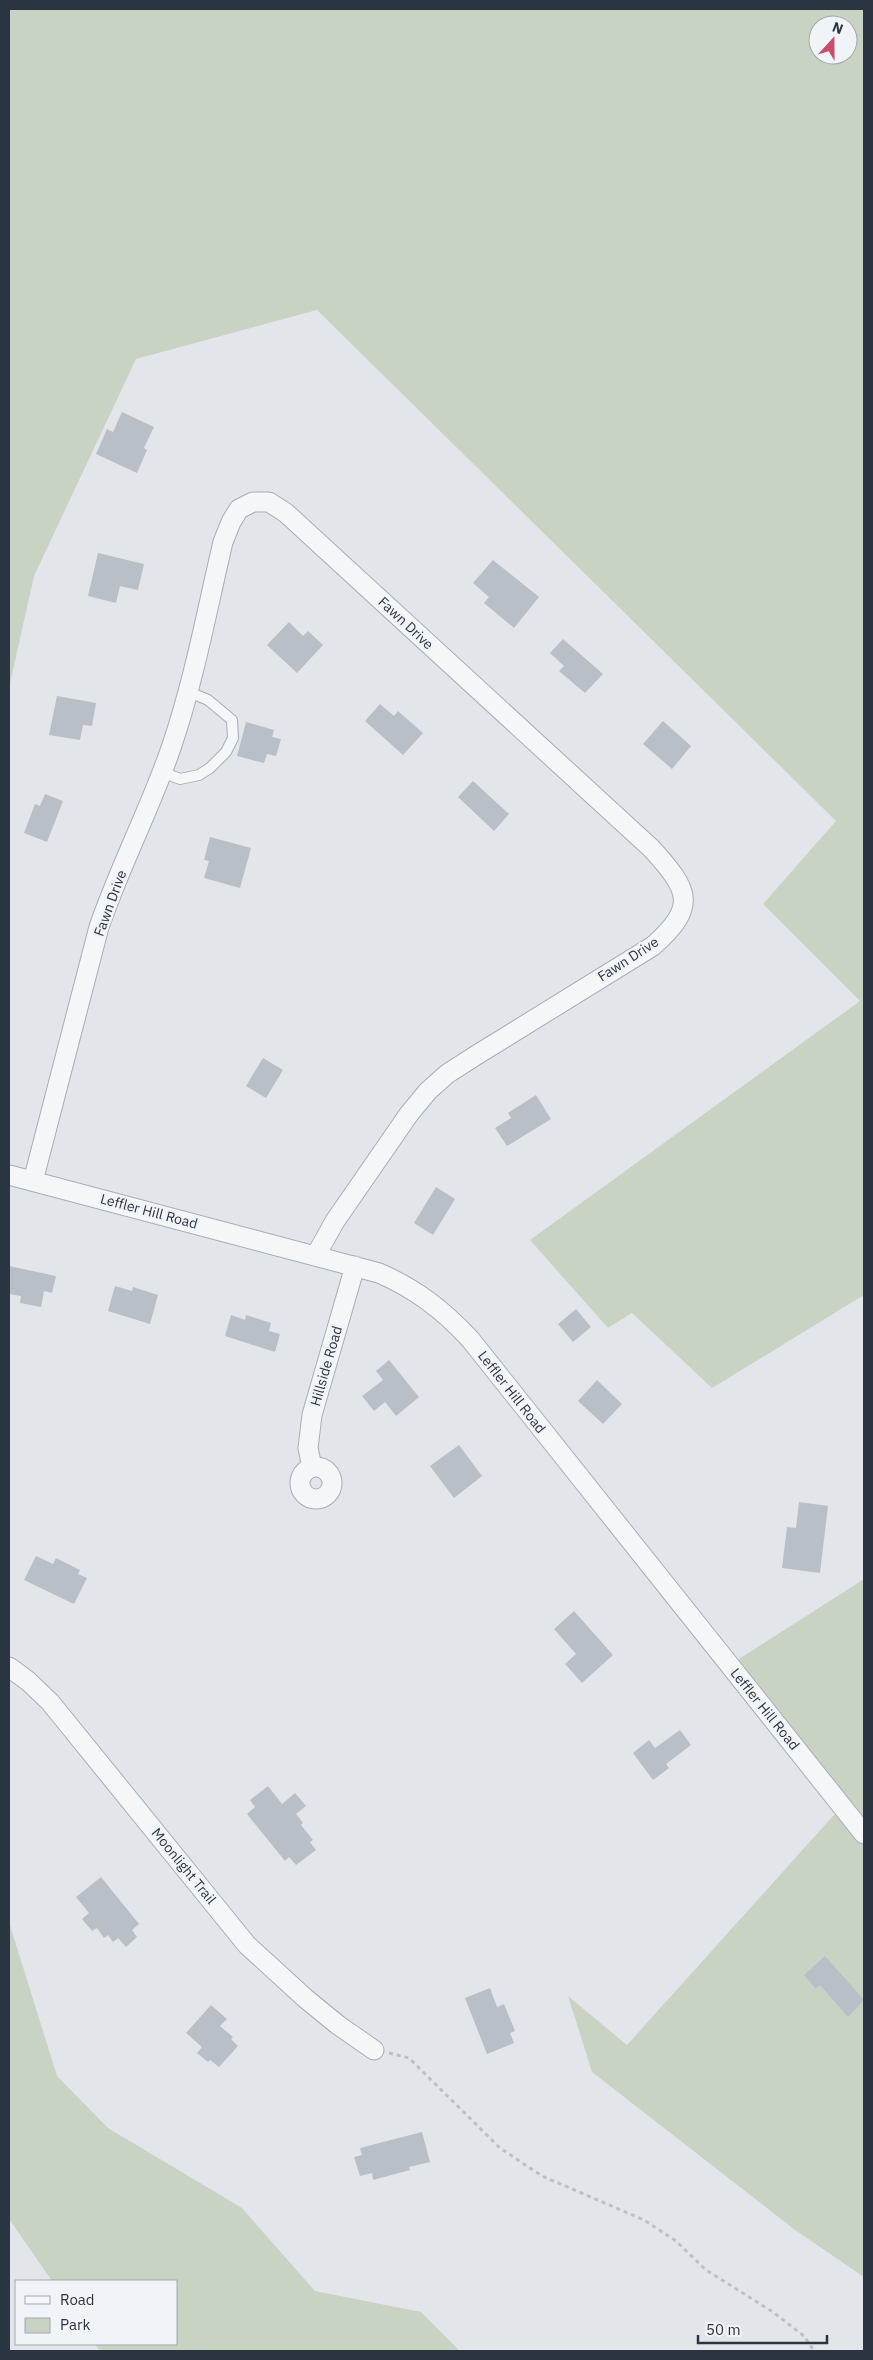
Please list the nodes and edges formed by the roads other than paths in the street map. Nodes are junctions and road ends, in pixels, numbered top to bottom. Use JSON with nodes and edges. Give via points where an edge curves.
{"nodes":[{"id":1,"x":187,"y":691,"type":"junction"},
{"id":2,"x":162,"y":772,"type":"junction"},
{"id":3,"x":9,"y":1175,"type":"edge"},
{"id":4,"x":33,"y":1181,"type":"junction"},
{"id":5,"x":316,"y":1255,"type":"junction"},
{"id":6,"x":355,"y":1266,"type":"junction"},
{"id":7,"x":312,"y":1467,"type":"dead end"},
{"id":8,"x":9,"y":1667,"type":"edge"},
{"id":9,"x":864,"y":1834,"type":"edge"},
{"id":10,"x":374,"y":2050,"type":"road end"}],
"edges":[{"from":1,"to":2,"type":"street","name":"Fawn Drive"},
{"from":1,"to":2,"type":"lane","via":[[208,700],[232,720],[233,738],[226,752],[199,775],[180,779]]},
{"from":1,"to":5,"type":"street","name":"Fawn Drive","via":[[231,522],[239,509],[253,502],[269,502],[293,520],[652,849],[680,886],[684,902],[679,916],[653,946],[447,1074],[428,1091],[335,1221]]},
{"from":2,"to":4,"type":"street","name":"Fawn Drive","via":[[99,927]]},
{"from":3,"to":4,"type":"street","name":"Leffler Hill Road"},
{"from":4,"to":5,"type":"street","name":"Leffler Hill Road"},
{"from":5,"to":6,"type":"street","name":"Leffler Hill Road"},
{"from":6,"to":7,"type":"street","name":"Hillside Road","via":[[312,1415],[308,1448]]},
{"from":6,"to":9,"type":"street","name":"Leffler Hill Road","via":[[412,1289],[449,1317],[470,1339]]},
{"from":8,"to":10,"type":"street","name":"Moonlight Trail","via":[[50,1702],[247,1944],[311,2003]]}]}
